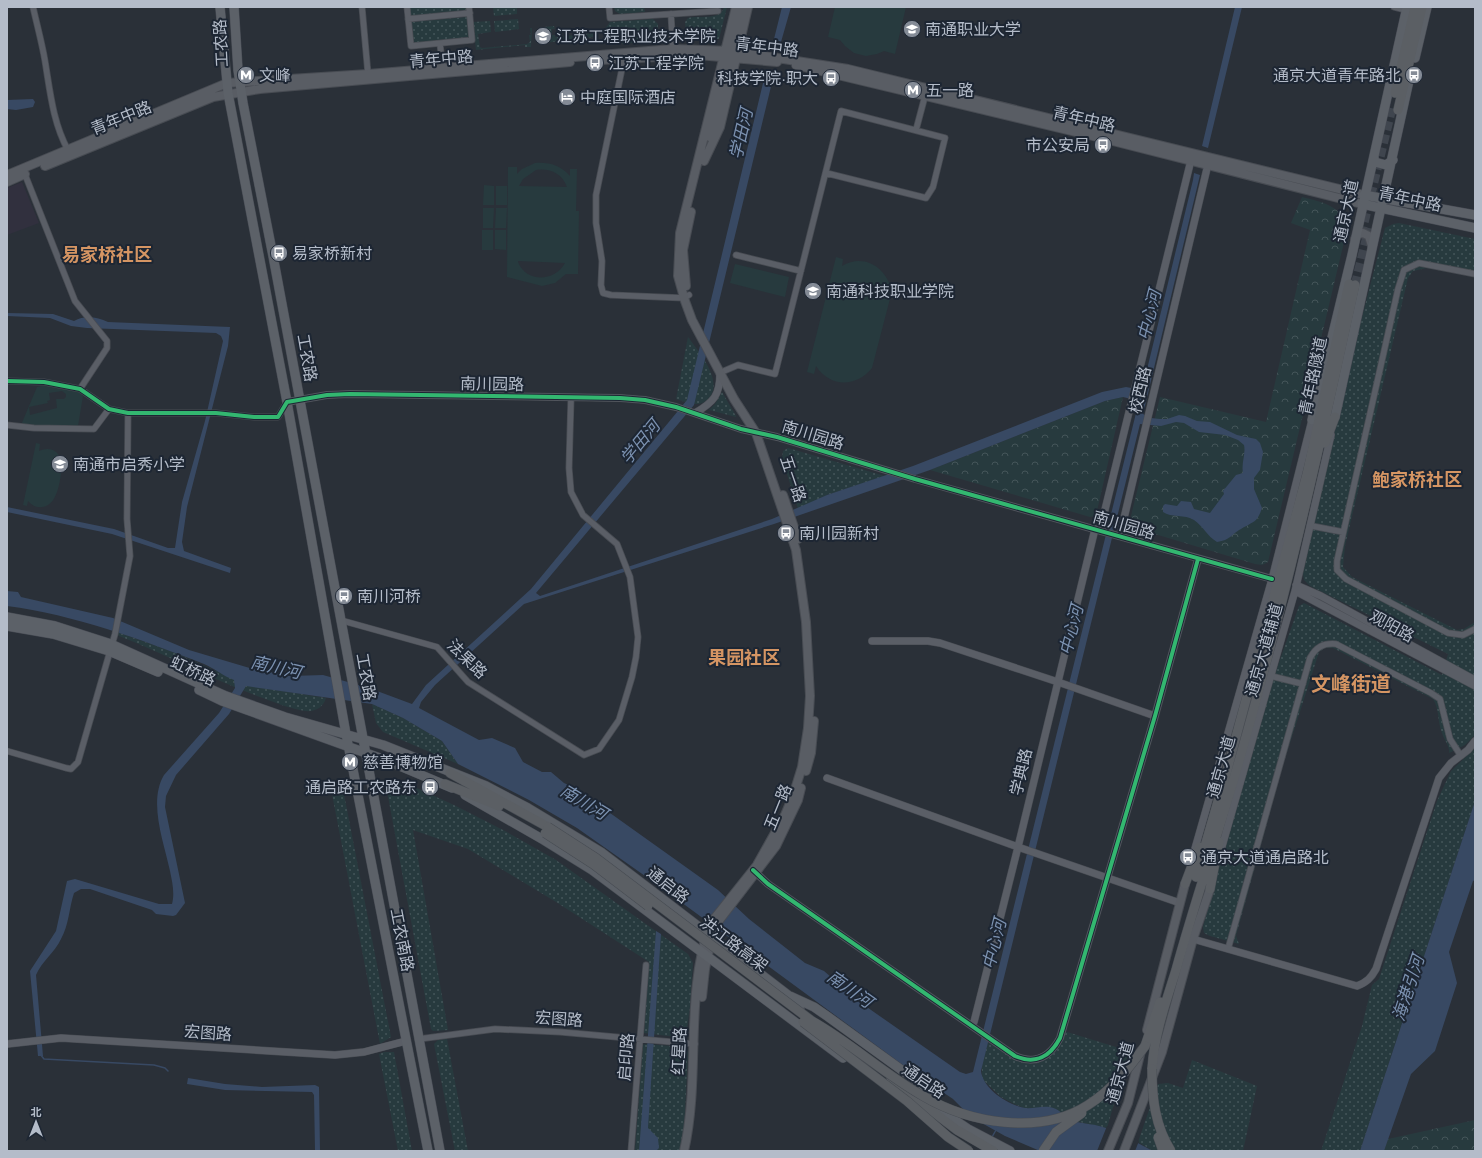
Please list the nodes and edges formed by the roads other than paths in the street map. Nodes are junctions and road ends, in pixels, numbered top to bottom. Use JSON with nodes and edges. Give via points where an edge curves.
{"nodes":[{"id":1,"x":33,"y":7,"type":"edge"},
{"id":2,"x":220,"y":7,"type":"edge"},
{"id":3,"x":234,"y":7,"type":"edge"},
{"id":4,"x":362,"y":7,"type":"edge"},
{"id":5,"x":407,"y":7,"type":"edge"},
{"id":6,"x":609,"y":7,"type":"edge"},
{"id":7,"x":736,"y":7,"type":"edge"},
{"id":8,"x":742,"y":7,"type":"edge"},
{"id":9,"x":748,"y":7,"type":"edge"},
{"id":10,"x":1394,"y":7,"type":"edge"},
{"id":11,"x":1415,"y":7,"type":"edge"},
{"id":12,"x":1422,"y":7,"type":"edge"},
{"id":13,"x":1427,"y":7,"type":"edge"},
{"id":14,"x":1406,"y":9,"type":"edge"},
{"id":15,"x":469,"y":10,"type":"edge"},
{"id":16,"x":718,"y":11,"type":"dead end"},
{"id":17,"x":671,"y":14,"type":"junction"},
{"id":18,"x":408,"y":19,"type":"junction"},
{"id":19,"x":440,"y":44,"type":"junction"},
{"id":20,"x":673,"y":52,"type":"junction"},
{"id":21,"x":731,"y":54,"type":"junction"},
{"id":22,"x":624,"y":59,"type":"junction"},
{"id":23,"x":442,"y":71,"type":"junction"},
{"id":24,"x":368,"y":74,"type":"junction"},
{"id":25,"x":239,"y":82,"type":"junction"},
{"id":26,"x":227,"y":83,"type":"junction"},
{"id":27,"x":240,"y":91,"type":"junction"},
{"id":28,"x":228,"y":93,"type":"junction"},
{"id":29,"x":925,"y":96,"type":"junction"},
{"id":30,"x":916,"y":130,"type":"junction"},
{"id":31,"x":68,"y":150,"type":"junction"},
{"id":32,"x":1192,"y":157,"type":"junction"},
{"id":33,"x":1374,"y":158,"type":"junction"},
{"id":34,"x":1393,"y":160,"type":"junction"},
{"id":35,"x":1209,"y":161,"type":"junction"},
{"id":36,"x":24,"y":172,"type":"junction"},
{"id":37,"x":826,"y":172,"type":"junction"},
{"id":38,"x":7,"y":175,"type":"edge"},
{"id":39,"x":7,"y":182,"type":"edge"},
{"id":40,"x":1364,"y":195,"type":"junction"},
{"id":41,"x":1384,"y":198,"type":"junction"},
{"id":42,"x":1362,"y":204,"type":"junction"},
{"id":43,"x":1381,"y":209,"type":"junction"},
{"id":44,"x":1475,"y":215,"type":"edge"},
{"id":45,"x":1475,"y":228,"type":"edge"},
{"id":46,"x":1355,"y":239,"type":"junction"},
{"id":47,"x":1372,"y":246,"type":"junction"},
{"id":48,"x":736,"y":255,"type":"dead end"},
{"id":49,"x":801,"y":271,"type":"junction"},
{"id":50,"x":1475,"y":274,"type":"edge"},
{"id":51,"x":1352,"y":285,"type":"tunnel mouth"},
{"id":52,"x":686,"y":296,"type":"junction"},
{"id":53,"x":722,"y":372,"type":"junction"},
{"id":54,"x":7,"y":381,"type":"edge"},
{"id":55,"x":80,"y":389,"type":"junction"},
{"id":56,"x":571,"y":398,"type":"junction"},
{"id":57,"x":299,"y":400,"type":"junction"},
{"id":58,"x":287,"y":402,"type":"junction"},
{"id":59,"x":109,"y":410,"type":"junction"},
{"id":60,"x":128,"y":412,"type":"junction"},
{"id":61,"x":693,"y":412,"type":"junction"},
{"id":62,"x":1335,"y":417,"type":"junction"},
{"id":63,"x":1312,"y":420,"type":"junction"},
{"id":64,"x":7,"y":425,"type":"edge"},
{"id":65,"x":758,"y":433,"type":"junction"},
{"id":66,"x":1311,"y":474,"type":"junction"},
{"id":67,"x":1312,"y":526,"type":"junction"},
{"id":68,"x":1099,"y":530,"type":"junction"},
{"id":69,"x":1343,"y":532,"type":"junction"},
{"id":70,"x":1118,"y":534,"type":"junction"},
{"id":71,"x":1198,"y":559,"type":"junction"},
{"id":72,"x":1272,"y":579,"type":"junction"},
{"id":73,"x":1296,"y":588,"type":"junction"},
{"id":74,"x":7,"y":618,"type":"edge"},
{"id":75,"x":340,"y":620,"type":"junction"},
{"id":76,"x":7,"y":626,"type":"edge"},
{"id":77,"x":1475,"y":629,"type":"edge"},
{"id":78,"x":872,"y":641,"type":"dead end"},
{"id":79,"x":110,"y":648,"type":"junction"},
{"id":80,"x":1458,"y":674,"type":"junction"},
{"id":81,"x":1271,"y":676,"type":"junction"},
{"id":82,"x":1475,"y":680,"type":"edge"},
{"id":83,"x":1058,"y":682,"type":"junction"},
{"id":84,"x":1304,"y":684,"type":"junction"},
{"id":85,"x":1475,"y":686,"type":"edge"},
{"id":86,"x":238,"y":703,"type":"junction"},
{"id":87,"x":1155,"y":716,"type":"junction"},
{"id":88,"x":346,"y":734,"type":"junction"},
{"id":89,"x":362,"y":738,"type":"junction"},
{"id":90,"x":1475,"y":741,"type":"edge"},
{"id":91,"x":349,"y":747,"type":"junction"},
{"id":92,"x":7,"y":751,"type":"edge"},
{"id":93,"x":365,"y":752,"type":"junction"},
{"id":94,"x":1461,"y":756,"type":"junction"},
{"id":95,"x":450,"y":773,"type":"junction"},
{"id":96,"x":1231,"y":773,"type":"junction"},
{"id":97,"x":827,"y":778,"type":"dead end"},
{"id":98,"x":444,"y":784,"type":"junction"},
{"id":99,"x":546,"y":830,"type":"junction"},
{"id":100,"x":1018,"y":847,"type":"junction"},
{"id":101,"x":755,"y":872,"type":"junction"},
{"id":102,"x":1107,"y":878,"type":"junction"},
{"id":103,"x":1198,"y":882,"type":"junction"},
{"id":104,"x":1185,"y":884,"type":"junction"},
{"id":105,"x":1210,"y":888,"type":"junction"},
{"id":106,"x":1180,"y":903,"type":"junction"},
{"id":107,"x":709,"y":935,"type":"junction"},
{"id":108,"x":1193,"y":939,"type":"junction"},
{"id":109,"x":1228,"y":949,"type":"junction"},
{"id":110,"x":704,"y":955,"type":"junction"},
{"id":111,"x":646,"y":965,"type":"dead end"},
{"id":112,"x":812,"y":1022,"type":"junction"},
{"id":113,"x":974,"y":1022,"type":"dead end"},
{"id":114,"x":642,"y":1039,"type":"junction"},
{"id":115,"x":419,"y":1040,"type":"junction"},
{"id":116,"x":406,"y":1041,"type":"junction"},
{"id":117,"x":7,"y":1044,"type":"edge"},
{"id":118,"x":695,"y":1044,"type":"junction"},
{"id":119,"x":1145,"y":1046,"type":"junction"},
{"id":120,"x":1152,"y":1069,"type":"junction"},
{"id":121,"x":907,"y":1101,"type":"junction"},
{"id":122,"x":428,"y":1151,"type":"edge"},
{"id":123,"x":440,"y":1151,"type":"edge"},
{"id":124,"x":631,"y":1151,"type":"edge"},
{"id":125,"x":684,"y":1151,"type":"edge"},
{"id":126,"x":688,"y":1151,"type":"edge"},
{"id":127,"x":968,"y":1151,"type":"edge"},
{"id":128,"x":975,"y":1151,"type":"edge"},
{"id":129,"x":981,"y":1151,"type":"edge"},
{"id":130,"x":993,"y":1151,"type":"edge"},
{"id":131,"x":1010,"y":1151,"type":"edge"},
{"id":132,"x":1043,"y":1151,"type":"edge"},
{"id":133,"x":1108,"y":1151,"type":"edge"},
{"id":134,"x":1124,"y":1151,"type":"edge"},
{"id":135,"x":1163,"y":1151,"type":"edge"},
{"id":136,"x":1171,"y":1151,"type":"edge"}],
"edges":[{"from":1,"to":31,"type":"street","via":[[51,100],[62,140]]},
{"from":2,"to":26,"type":"main road","name":"工农路"},
{"from":3,"to":25,"type":"main road","name":"工农路"},
{"from":4,"to":24,"type":"street"},
{"from":5,"to":18,"type":"street"},
{"from":6,"to":17,"type":"street","via":[[610,18]]},
{"from":7,"to":21,"type":"main road","name":"五一路"},
{"from":8,"to":21,"type":"main road","name":"五一路"},
{"from":9,"to":21,"type":"main road"},
{"from":10,"to":14,"type":"street"},
{"from":11,"to":12,"type":"highway","via":[[1395,109]]},
{"from":13,"to":34,"type":"main road","name":"通京大道"},
{"from":14,"to":33,"type":"main road","name":"通京大道"},
{"from":15,"to":18,"type":"street"},
{"from":15,"to":19,"type":"street","via":[[472,40]]},
{"from":16,"to":17,"type":"street"},
{"from":17,"to":20,"type":"street"},
{"from":18,"to":19,"type":"street","via":[[411,46]]},
{"from":19,"to":23,"type":"street"},
{"from":20,"to":21,"type":"main road","name":"青年中路"},
{"from":20,"to":22,"type":"main road","name":"青年中路"},
{"from":20,"to":23,"type":"main road","name":"青年中路"},
{"from":21,"to":29,"type":"main road","name":"青年中路","via":[[820,70]]},
{"from":21,"to":32,"type":"main road","name":"青年中路","via":[[848,69]]},
{"from":21,"to":52,"type":"main road","name":"五一路","via":[[720,127],[704,161],[688,223],[683,250]]},
{"from":21,"to":52,"type":"main road","name":"五一路","via":[[680,233],[678,276]]},
{"from":22,"to":23,"type":"main road","name":"青年中路"},
{"from":22,"to":52,"type":"street","via":[[596,195],[602,293]]},
{"from":23,"to":24,"type":"main road","name":"青年中路"},
{"from":23,"to":27,"type":"main road","name":"青年中路"},
{"from":24,"to":25,"type":"main road","name":"青年中路"},
{"from":25,"to":26,"type":"main road","name":"青年中路"},
{"from":25,"to":27,"type":"main road","name":"工农路"},
{"from":26,"to":28,"type":"main road","name":"工农路"},
{"from":26,"to":31,"type":"main road","name":"青年中路"},
{"from":27,"to":28,"type":"main road","name":"青年中路"},
{"from":27,"to":57,"type":"main road","name":"工农路"},
{"from":28,"to":36,"type":"main road","name":"青年中路"},
{"from":28,"to":58,"type":"main road","name":"工农路"},
{"from":29,"to":30,"type":"street"},
{"from":29,"to":32,"type":"main road","name":"青年中路"},
{"from":30,"to":37,"type":"street","via":[[842,111]]},
{"from":30,"to":37,"type":"street","via":[[945,138],[933,187],[926,198]]},
{"from":31,"to":36,"type":"main road","name":"青年中路"},
{"from":32,"to":35,"type":"main road","name":"青年中路"},
{"from":32,"to":68,"type":"street","name":"校西路"},
{"from":33,"to":34,"type":"main road","via":[[1380,165],[1386,165]]},
{"from":33,"to":40,"type":"main road","name":"通京大道"},
{"from":34,"to":41,"type":"main road","name":"通京大道"},
{"from":35,"to":40,"type":"main road","name":"青年中路"},
{"from":35,"to":42,"type":"main road","name":"青年中路"},
{"from":35,"to":70,"type":"street","name":"校西路"},
{"from":36,"to":38,"type":"main road","name":"青年中路"},
{"from":36,"to":39,"type":"main road","name":"青年中路"},
{"from":36,"to":55,"type":"street","via":[[75,301],[107,341],[107,348]]},
{"from":37,"to":49,"type":"street"},
{"from":40,"to":41,"type":"main road","name":"青年中路"},
{"from":40,"to":42,"type":"main road","name":"通京大道"},
{"from":41,"to":43,"type":"main road","name":"通京大道"},
{"from":41,"to":44,"type":"main road","name":"青年中路"},
{"from":42,"to":43,"type":"main road","name":"青年中路"},
{"from":42,"to":46,"type":"main road","name":"通京大道"},
{"from":43,"to":45,"type":"main road","name":"青年中路"},
{"from":43,"to":47,"type":"main road","name":"通京大道"},
{"from":46,"to":47,"type":"main road","via":[[1358,234],[1365,234],[1369,236]]},
{"from":46,"to":63,"type":"main road","name":"通京大道"},
{"from":47,"to":62,"type":"main road","name":"通京大道"},
{"from":48,"to":49,"type":"street"},
{"from":49,"to":53,"type":"street","via":[[775,374],[738,365]]},
{"from":50,"to":69,"type":"street","via":[[1419,263],[1404,270]]},
{"from":51,"to":66,"type":"highway","name":"青年路隧道"},
{"from":52,"to":53,"type":"main road","name":"五一路"},
{"from":53,"to":61,"type":"street","via":[[714,401]]},
{"from":53,"to":65,"type":"main road","name":"五一路"},
{"from":54,"to":55,"type":"street","via":[[44,382]]},
{"from":55,"to":59,"type":"street"},
{"from":56,"to":57,"type":"street","name":"南川园路","via":[[327,394]]},
{"from":56,"to":61,"type":"street","name":"南川园路","via":[[645,400]]},
{"from":56,"to":75,"type":"street","name":"法果路","via":[[571,492],[583,515],[617,544],[630,577],[638,637],[632,677],[619,720],[599,749],[584,755],[468,682],[437,647]]},
{"from":57,"to":58,"type":"street","name":"南川园路"},
{"from":57,"to":75,"type":"main road","name":"工农路"},
{"from":58,"to":60,"type":"street","via":[[278,417]]},
{"from":58,"to":88,"type":"main road","name":"工农路"},
{"from":59,"to":60,"type":"street"},
{"from":59,"to":64,"type":"street","via":[[94,429]]},
{"from":60,"to":79,"type":"street","via":[[130,556],[119,617]]},
{"from":61,"to":65,"type":"street","name":"南川园路"},
{"from":62,"to":66,"type":"highway"},
{"from":62,"to":67,"type":"street","name":"通京大道辅道"},
{"from":63,"to":66,"type":"highway"},
{"from":63,"to":72,"type":"street","name":"通京大道辅道"},
{"from":65,"to":68,"type":"street","name":"南川园路"},
{"from":65,"to":101,"type":"main road","name":"五一路","via":[[789,520],[796,550],[806,622],[810,696],[802,767],[793,796]]},
{"from":66,"to":96,"type":"highway","name":"通京大道"},
{"from":67,"to":69,"type":"street"},
{"from":67,"to":73,"type":"street","name":"通京大道辅道"},
{"from":68,"to":70,"type":"street","name":"南川园路"},
{"from":68,"to":83,"type":"street","name":"学典路"},
{"from":69,"to":77,"type":"street","via":[[1337,570],[1346,579],[1448,633],[1463,635]]},
{"from":70,"to":71,"type":"street","name":"南川园路"},
{"from":71,"to":72,"type":"street","name":"南川园路"},
{"from":71,"to":87,"type":"street"},
{"from":72,"to":104,"type":"street","name":"通京大道辅道"},
{"from":73,"to":80,"type":"street","name":"观阳路"},
{"from":73,"to":81,"type":"street","name":"通京大道辅道"},
{"from":74,"to":79,"type":"main road","name":"虹桥路","via":[[55,626]]},
{"from":75,"to":89,"type":"main road","name":"工农路"},
{"from":76,"to":79,"type":"main road","name":"虹桥路"},
{"from":78,"to":83,"type":"street","via":[[940,643]]},
{"from":79,"to":86,"type":"main road","name":"虹桥路","via":[[172,677]]},
{"from":79,"to":92,"type":"street","via":[[75,767],[66,768]]},
{"from":80,"to":82,"type":"street","name":"观阳路"},
{"from":80,"to":85,"type":"street","name":"观阳路"},
{"from":81,"to":84,"type":"street"},
{"from":81,"to":105,"type":"street","name":"通京大道辅道"},
{"from":83,"to":87,"type":"street"},
{"from":83,"to":100,"type":"street","name":"学典路"},
{"from":84,"to":94,"type":"street","via":[[1314,651],[1320,646],[1336,644],[1440,699],[1450,739]]},
{"from":84,"to":109,"type":"street"},
{"from":86,"to":88,"type":"main road","name":"虹桥路"},
{"from":86,"to":91,"type":"main road","name":"虹桥路"},
{"from":87,"to":102,"type":"street"},
{"from":88,"to":89,"type":"main road","name":"虹桥路"},
{"from":88,"to":91,"type":"main road","name":"工农南路"},
{"from":89,"to":93,"type":"main road","name":"工农南路"},
{"from":89,"to":95,"type":"main road","name":"通启路"},
{"from":90,"to":94,"type":"street"},
{"from":91,"to":93,"type":"main road","name":"虹桥路"},
{"from":91,"to":116,"type":"main road","name":"工农南路"},
{"from":93,"to":98,"type":"main road","name":"通启路"},
{"from":93,"to":115,"type":"main road","name":"工农南路"},
{"from":94,"to":109,"type":"street","via":[[1451,763],[1439,778],[1372,978],[1357,986]]},
{"from":95,"to":99,"type":"highway","name":"洪江路高架"},
{"from":95,"to":107,"type":"main road","name":"通启路","via":[[508,797],[601,852]]},
{"from":96,"to":103,"type":"highway","name":"通京大道"},
{"from":96,"to":104,"type":"highway"},
{"from":96,"to":105,"type":"highway"},
{"from":97,"to":100,"type":"street"},
{"from":98,"to":99,"type":"highway","name":"洪江路高架","via":[[482,798]]},
{"from":98,"to":110,"type":"main road","name":"通启路","via":[[559,848]]},
{"from":99,"to":112,"type":"highway","name":"洪江路高架","bridge":true,"via":[[596,858]]},
{"from":99,"to":121,"type":"highway","name":"洪江路高架","bridge":true},
{"from":100,"to":102,"type":"street"},
{"from":100,"to":113,"type":"street","name":"学典路"},
{"from":101,"to":102,"type":"street","via":[[768,884],[1004,1049],[1021,1059],[1031,1060],[1039,1059],[1051,1052],[1060,1038]]},
{"from":101,"to":107,"type":"main road","name":"五一路","via":[[712,926]]},
{"from":102,"to":106,"type":"street"},
{"from":103,"to":119,"type":"highway","name":"通京大道"},
{"from":103,"to":120,"type":"highway","name":"通京大道","via":[[1159,1031]]},
{"from":104,"to":106,"type":"main road","name":"通京大道"},
{"from":105,"to":108,"type":"main road","name":"通京大道"},
{"from":106,"to":133,"type":"main road","name":"通京大道","via":[[1128,1103]]},
{"from":107,"to":110,"type":"main road","name":"五一路"},
{"from":107,"to":131,"type":"main road","name":"通启路","via":[[788,995],[800,1011],[874,1066],[956,1120]]},
{"from":108,"to":109,"type":"street"},
{"from":108,"to":134,"type":"main road","name":"通京大道","via":[[1162,1052]]},
{"from":110,"to":118,"type":"main road","name":"红星路","via":[[699,965]]},
{"from":110,"to":128,"type":"main road","name":"通启路"},
{"from":111,"to":114,"type":"street","name":"启印路"},
{"from":112,"to":119,"type":"highway","bridge":true,"via":[[834,1034],[923,1096],[954,1112],[1005,1122],[1054,1118],[1087,1106],[1111,1087]]},
{"from":112,"to":130,"type":"highway","name":"洪江路高架","bridge":true,"via":[[957,1130]]},
{"from":114,"to":115,"type":"street","name":"宏图路","via":[[495,1029]]},
{"from":114,"to":118,"type":"street","name":"宏图路"},
{"from":114,"to":124,"type":"street","name":"启印路"},
{"from":115,"to":123,"type":"main road","name":"工农南路"},
{"from":116,"to":117,"type":"street","name":"宏图路","via":[[364,1052],[335,1055],[94,1039]]},
{"from":116,"to":122,"type":"main road","name":"工农南路"},
{"from":118,"to":125,"type":"main road","name":"红星路","via":[[689,1123]]},
{"from":118,"to":126,"type":"main road","name":"红星路","via":[[692,1126]]},
{"from":119,"to":132,"type":"highway","bridge":true,"via":[[1122,1082],[1106,1097],[1056,1132]]},
{"from":120,"to":135,"type":"highway","bridge":true,"via":[[1150,1103]]},
{"from":120,"to":136,"type":"highway","bridge":true,"via":[[1157,1120]]},
{"from":121,"to":127,"type":"highway","bridge":true},
{"from":121,"to":129,"type":"highway","name":"洪江路高架","bridge":true}]}
